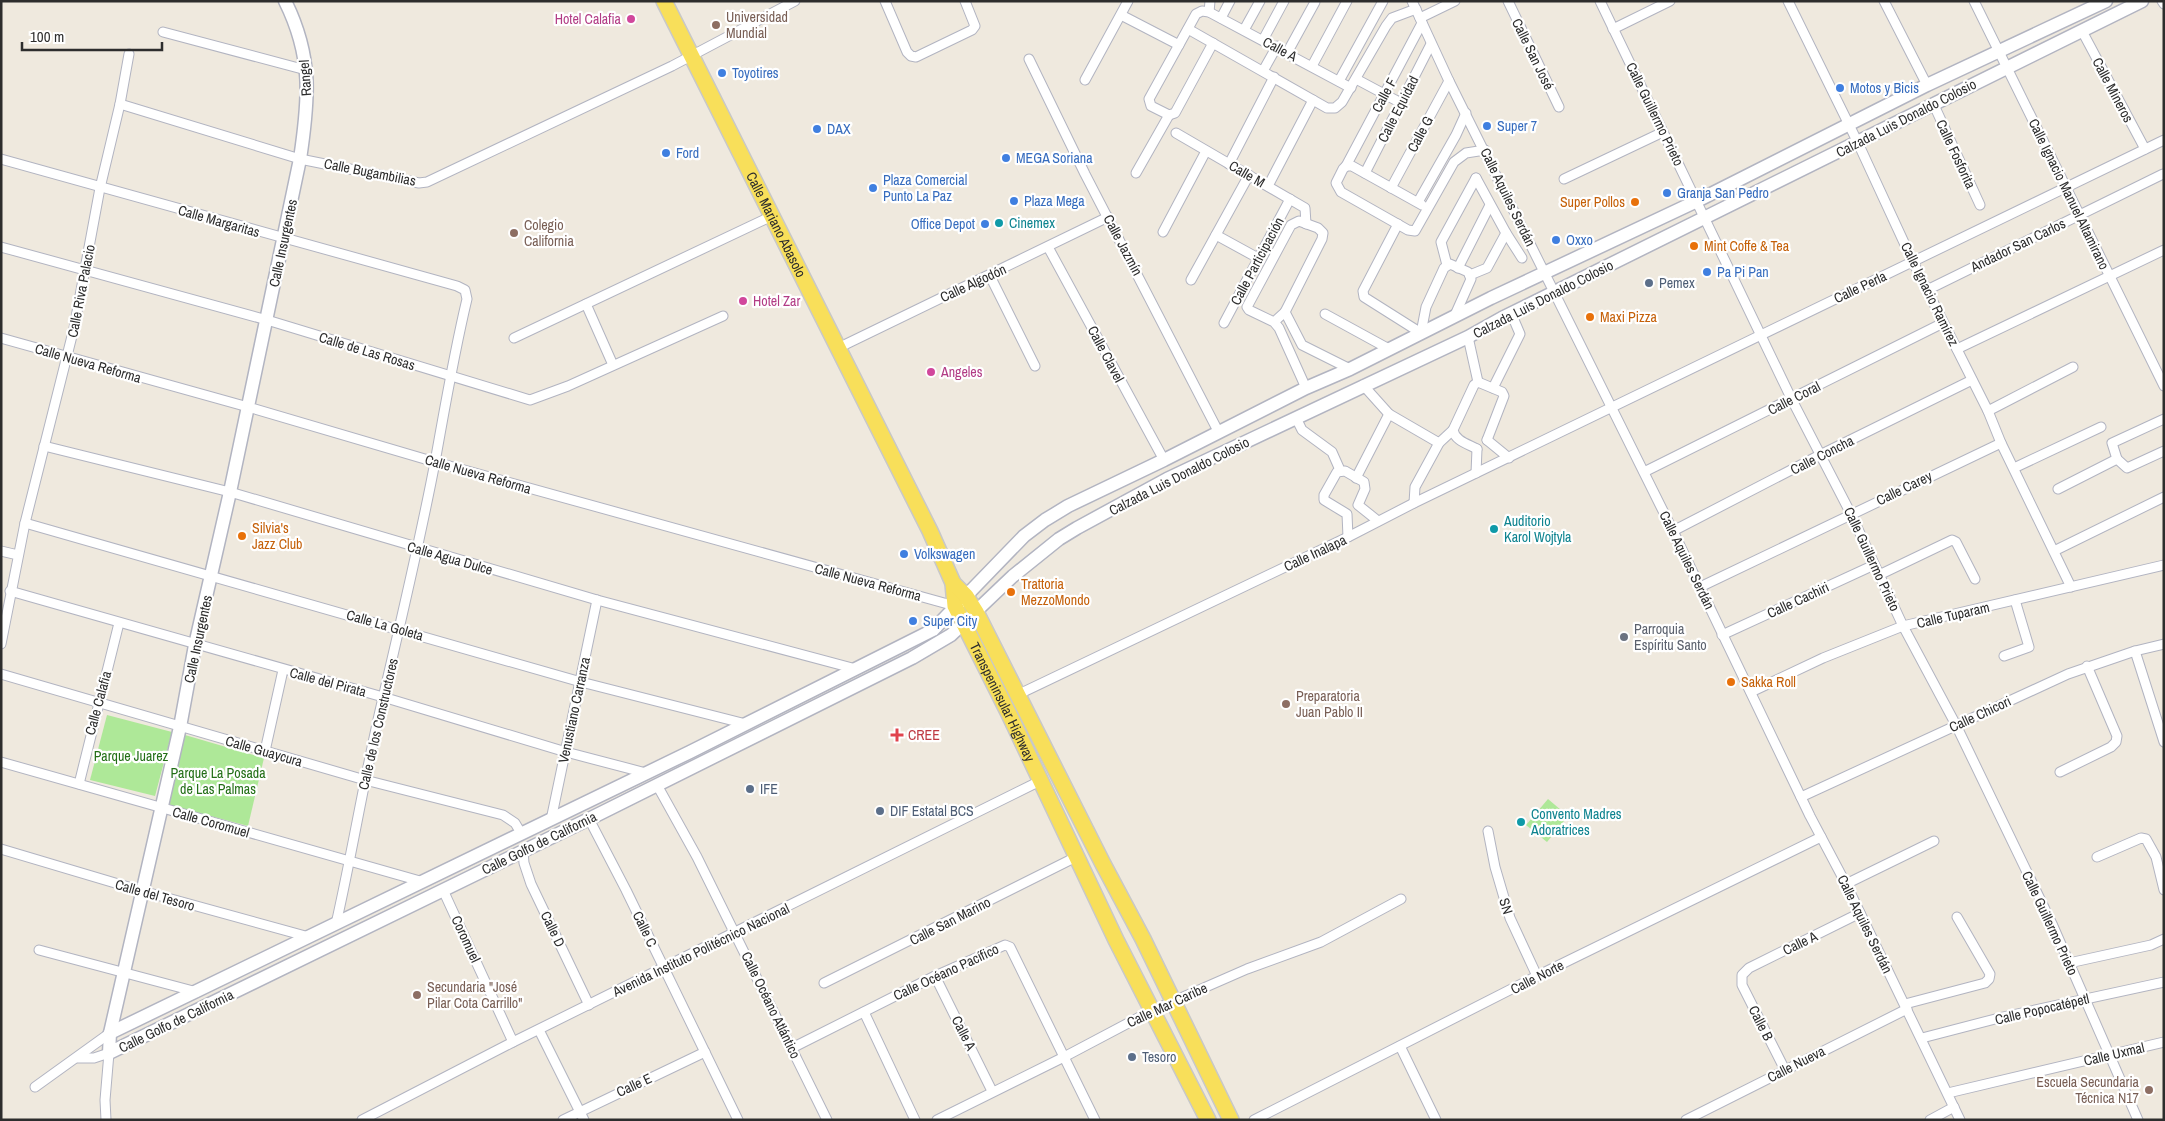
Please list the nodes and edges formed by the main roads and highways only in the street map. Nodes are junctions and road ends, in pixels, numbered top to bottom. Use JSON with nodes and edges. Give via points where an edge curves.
{"nodes":[{"id":1,"x":664,"y":1,"type":"edge"},
{"id":2,"x":953,"y":583,"type":"joint"},
{"id":3,"x":961,"y":601,"type":"junction"},
{"id":4,"x":1208,"y":1120,"type":"edge"},
{"id":5,"x":1231,"y":1120,"type":"edge"}],
"edges":[{"from":1,"to":2,"type":"main road","name":"Calle Mariano Abasolo","via":[[930,531]]},
{"from":2,"to":3,"type":"main road","name":"Transpeninsular Highway"},
{"from":3,"to":4,"type":"main road","name":"Transpeninsular Highway","via":[[965,624],[1151,1011]]},
{"from":3,"to":5,"type":"main road","name":"Transpeninsular Highway","via":[[976,612],[1143,938]]}]}
